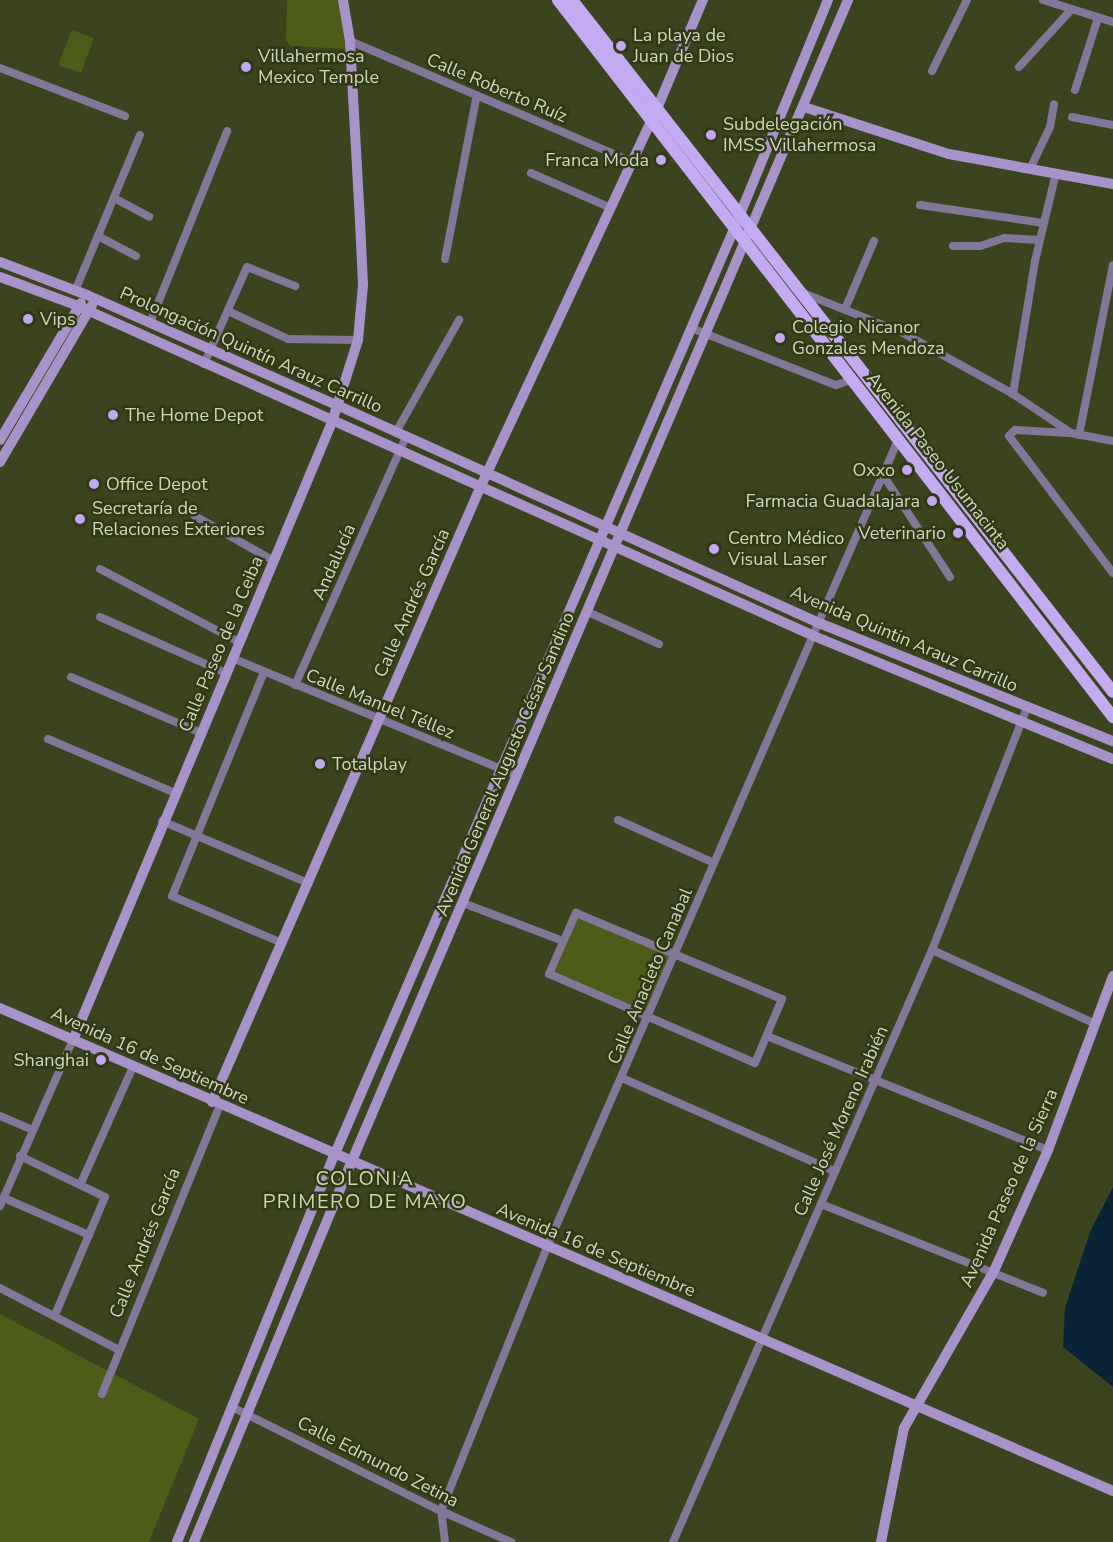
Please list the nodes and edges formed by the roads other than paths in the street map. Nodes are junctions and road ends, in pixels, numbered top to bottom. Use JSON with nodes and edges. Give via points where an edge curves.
{"nodes":[{"id":1,"x":343,"y":0,"type":"edge"},
{"id":2,"x":558,"y":0,"type":"edge"},
{"id":3,"x":572,"y":0,"type":"edge"},
{"id":4,"x":703,"y":0,"type":"edge"},
{"id":5,"x":828,"y":0,"type":"edge"},
{"id":6,"x":848,"y":0,"type":"edge"},
{"id":7,"x":966,"y":0,"type":"edge"},
{"id":8,"x":1043,"y":0,"type":"edge"},
{"id":9,"x":1070,"y":11,"type":"junction"},
{"id":10,"x":1098,"y":18,"type":"junction"},
{"id":11,"x":1113,"y":22,"type":"edge"},
{"id":12,"x":350,"y":41,"type":"junction"},
{"id":13,"x":1019,"y":67,"type":"dead end"},
{"id":14,"x":0,"y":68,"type":"edge"},
{"id":15,"x":932,"y":71,"type":"dead end"},
{"id":16,"x":1075,"y":90,"type":"dead end"},
{"id":17,"x":477,"y":95,"type":"junction"},
{"id":18,"x":1054,"y":104,"type":"dead end"},
{"id":19,"x":804,"y":107,"type":"junction"},
{"id":20,"x":125,"y":116,"type":"dead end"},
{"id":21,"x":654,"y":117,"type":"junction"},
{"id":22,"x":1072,"y":117,"type":"dead end"},
{"id":23,"x":1113,"y":125,"type":"edge"},
{"id":24,"x":227,"y":132,"type":"dead end"},
{"id":25,"x":140,"y":135,"type":"dead end"},
{"id":26,"x":632,"y":162,"type":"junction"},
{"id":27,"x":1030,"y":168,"type":"junction"},
{"id":28,"x":531,"y":173,"type":"dead end"},
{"id":29,"x":1056,"y":173,"type":"junction"},
{"id":30,"x":1113,"y":184,"type":"edge"},
{"id":31,"x":114,"y":198,"type":"junction"},
{"id":32,"x":920,"y":205,"type":"dead end"},
{"id":33,"x":611,"y":208,"type":"junction"},
{"id":34,"x":740,"y":215,"type":"junction"},
{"id":35,"x":149,"y":217,"type":"dead end"},
{"id":36,"x":1044,"y":223,"type":"junction"},
{"id":37,"x":734,"y":230,"type":"junction"},
{"id":38,"x":751,"y":230,"type":"junction"},
{"id":39,"x":98,"y":236,"type":"junction"},
{"id":40,"x":1040,"y":240,"type":"junction"},
{"id":41,"x":874,"y":241,"type":"dead end"},
{"id":42,"x":745,"y":243,"type":"junction"},
{"id":43,"x":953,"y":246,"type":"dead end"},
{"id":44,"x":136,"y":256,"type":"dead end"},
{"id":45,"x":445,"y":259,"type":"dead end"},
{"id":46,"x":1113,"y":265,"type":"edge"},
{"id":47,"x":1,"y":269,"type":"edge"},
{"id":48,"x":295,"y":286,"type":"dead end"},
{"id":49,"x":75,"y":291,"type":"junction"},
{"id":50,"x":799,"y":292,"type":"junction"},
{"id":51,"x":91,"y":297,"type":"junction"},
{"id":52,"x":84,"y":309,"type":"junction"},
{"id":53,"x":845,"y":309,"type":"junction"},
{"id":54,"x":228,"y":311,"type":"junction"},
{"id":55,"x":459,"y":320,"type":"dead end"},
{"id":56,"x":150,"y":323,"type":"junction"},
{"id":57,"x":691,"y":327,"type":"junction"},
{"id":58,"x":706,"y":333,"type":"junction"},
{"id":59,"x":358,"y":340,"type":"junction"},
{"id":60,"x":211,"y":350,"type":"junction"},
{"id":61,"x":204,"y":364,"type":"junction"},
{"id":62,"x":851,"y":380,"type":"junction"},
{"id":63,"x":1013,"y":394,"type":"junction"},
{"id":64,"x":339,"y":406,"type":"junction"},
{"id":65,"x":332,"y":422,"type":"junction"},
{"id":66,"x":902,"y":432,"type":"junction"},
{"id":67,"x":1075,"y":434,"type":"junction"},
{"id":68,"x":401,"y":435,"type":"junction"},
{"id":69,"x":0,"y":440,"type":"edge"},
{"id":70,"x":1113,"y":441,"type":"edge"},
{"id":71,"x":400,"y":451,"type":"junction"},
{"id":72,"x":0,"y":462,"type":"edge"},
{"id":73,"x":487,"y":473,"type":"junction"},
{"id":74,"x":883,"y":475,"type":"junction"},
{"id":75,"x":480,"y":488,"type":"junction"},
{"id":76,"x":195,"y":516,"type":"dead end"},
{"id":77,"x":604,"y":526,"type":"junction"},
{"id":78,"x":622,"y":534,"type":"junction"},
{"id":79,"x":597,"y":540,"type":"junction"},
{"id":80,"x":615,"y":548,"type":"junction"},
{"id":81,"x":274,"y":561,"type":"junction"},
{"id":82,"x":99,"y":569,"type":"dead end"},
{"id":83,"x":1113,"y":573,"type":"edge"},
{"id":84,"x":950,"y":577,"type":"dead end"},
{"id":85,"x":588,"y":612,"type":"junction"},
{"id":86,"x":100,"y":617,"type":"dead end"},
{"id":87,"x":819,"y":623,"type":"junction"},
{"id":88,"x":814,"y":636,"type":"junction"},
{"id":89,"x":239,"y":642,"type":"junction"},
{"id":90,"x":659,"y":644,"type":"dead end"},
{"id":91,"x":232,"y":658,"type":"junction"},
{"id":92,"x":264,"y":672,"type":"junction"},
{"id":93,"x":226,"y":673,"type":"junction"},
{"id":94,"x":71,"y":677,"type":"dead end"},
{"id":95,"x":1100,"y":680,"type":"junction"},
{"id":96,"x":295,"y":685,"type":"junction"},
{"id":97,"x":1113,"y":686,"type":"edge"},
{"id":98,"x":1113,"y":693,"type":"edge"},
{"id":99,"x":1026,"y":708,"type":"junction"},
{"id":100,"x":1113,"y":717,"type":"edge"},
{"id":101,"x":379,"y":719,"type":"junction"},
{"id":102,"x":1022,"y":721,"type":"junction"},
{"id":103,"x":201,"y":733,"type":"junction"},
{"id":104,"x":48,"y":739,"type":"dead end"},
{"id":105,"x":1113,"y":741,"type":"edge"},
{"id":106,"x":1113,"y":759,"type":"edge"},
{"id":107,"x":501,"y":769,"type":"junction"},
{"id":108,"x":518,"y":776,"type":"junction"},
{"id":109,"x":175,"y":793,"type":"junction"},
{"id":110,"x":618,"y":820,"type":"dead end"},
{"id":111,"x":162,"y":821,"type":"junction"},
{"id":112,"x":196,"y":836,"type":"junction"},
{"id":113,"x":714,"y":863,"type":"junction"},
{"id":114,"x":308,"y":883,"type":"junction"},
{"id":115,"x":463,"y":903,"type":"junction"},
{"id":116,"x":563,"y":941,"type":"junction"},
{"id":117,"x":282,"y":943,"type":"junction"},
{"id":118,"x":932,"y":950,"type":"junction"},
{"id":119,"x":676,"y":956,"type":"junction"},
{"id":120,"x":1113,"y":976,"type":"edge"},
{"id":121,"x":0,"y":1008,"type":"edge"},
{"id":122,"x":649,"y":1015,"type":"junction"},
{"id":123,"x":1096,"y":1024,"type":"junction"},
{"id":124,"x":767,"y":1036,"type":"junction"},
{"id":125,"x":72,"y":1040,"type":"junction"},
{"id":126,"x":133,"y":1067,"type":"junction"},
{"id":127,"x":622,"y":1078,"type":"junction"},
{"id":128,"x":875,"y":1080,"type":"junction"},
{"id":129,"x":216,"y":1103,"type":"junction"},
{"id":130,"x":0,"y":1116,"type":"edge"},
{"id":131,"x":33,"y":1131,"type":"junction"},
{"id":132,"x":1048,"y":1150,"type":"junction"},
{"id":133,"x":21,"y":1156,"type":"junction"},
{"id":134,"x":334,"y":1156,"type":"junction"},
{"id":135,"x":351,"y":1163,"type":"junction"},
{"id":136,"x":834,"y":1171,"type":"junction"},
{"id":137,"x":81,"y":1183,"type":"junction"},
{"id":138,"x":4,"y":1198,"type":"junction"},
{"id":139,"x":820,"y":1204,"type":"junction"},
{"id":140,"x":0,"y":1206,"type":"edge"},
{"id":141,"x":89,"y":1235,"type":"junction"},
{"id":142,"x":547,"y":1247,"type":"junction"},
{"id":143,"x":994,"y":1271,"type":"junction"},
{"id":144,"x":0,"y":1288,"type":"edge"},
{"id":145,"x":1043,"y":1293,"type":"dead end"},
{"id":146,"x":55,"y":1315,"type":"junction"},
{"id":147,"x":764,"y":1339,"type":"junction"},
{"id":148,"x":119,"y":1350,"type":"junction"},
{"id":149,"x":102,"y":1394,"type":"dead end"},
{"id":150,"x":916,"y":1404,"type":"junction"},
{"id":151,"x":232,"y":1407,"type":"junction"},
{"id":152,"x":249,"y":1414,"type":"junction"},
{"id":153,"x":1113,"y":1491,"type":"edge"},
{"id":154,"x":441,"y":1511,"type":"junction"},
{"id":155,"x":177,"y":1542,"type":"edge"},
{"id":156,"x":194,"y":1542,"type":"edge"},
{"id":157,"x":445,"y":1542,"type":"edge"},
{"id":158,"x":511,"y":1542,"type":"edge"},
{"id":159,"x":673,"y":1542,"type":"edge"},
{"id":160,"x":881,"y":1542,"type":"edge"}],
"edges":[{"from":1,"to":12,"type":"main road","name":"Calle Paseo de la Ceiba"},
{"from":2,"to":21,"type":"main road","name":"Avenida Paseo Usumacinta"},
{"from":3,"to":21,"type":"main road","name":"Avenida Paseo Usumacinta"},
{"from":4,"to":21,"type":"main road","name":"Calle Andrés García"},
{"from":5,"to":34,"type":"main road","name":"Avenida General Augusto César Sandino"},
{"from":6,"to":19,"type":"main road","name":"Avenida General Augusto César Sandino"},
{"from":7,"to":15,"type":"street"},
{"from":8,"to":9,"type":"street"},
{"from":9,"to":10,"type":"street"},
{"from":9,"to":13,"type":"street"},
{"from":10,"to":11,"type":"street"},
{"from":10,"to":16,"type":"street"},
{"from":12,"to":17,"type":"street","name":"Calle Roberto Ruíz"},
{"from":12,"to":59,"type":"main road","name":"Calle Paseo de la Ceiba","via":[[363,274]]},
{"from":14,"to":20,"type":"street"},
{"from":17,"to":26,"type":"street","name":"Calle Roberto Ruíz"},
{"from":17,"to":45,"type":"street"},
{"from":18,"to":27,"type":"street","via":[[1050,127]]},
{"from":19,"to":27,"type":"main road","via":[[949,154]]},
{"from":19,"to":38,"type":"main road","name":"Avenida General Augusto César Sandino"},
{"from":21,"to":26,"type":"main road","name":"Calle Andrés García"},
{"from":21,"to":34,"type":"main road","name":"Avenida Paseo Usumacinta"},
{"from":21,"to":37,"type":"main road","name":"Avenida Paseo Usumacinta"},
{"from":22,"to":23,"type":"street"},
{"from":24,"to":56,"type":"street"},
{"from":25,"to":31,"type":"street"},
{"from":26,"to":33,"type":"main road","name":"Calle Andrés García"},
{"from":27,"to":29,"type":"main road"},
{"from":28,"to":33,"type":"street"},
{"from":29,"to":30,"type":"main road"},
{"from":29,"to":36,"type":"street"},
{"from":31,"to":35,"type":"street"},
{"from":31,"to":39,"type":"street"},
{"from":32,"to":36,"type":"street"},
{"from":33,"to":73,"type":"main road","name":"Calle Andrés García"},
{"from":34,"to":37,"type":"main road","name":"Avenida General Augusto César Sandino"},
{"from":34,"to":38,"type":"main road","name":"Avenida Paseo Usumacinta"},
{"from":36,"to":40,"type":"street"},
{"from":37,"to":42,"type":"main road","name":"Avenida Paseo Usumacinta"},
{"from":37,"to":57,"type":"main road","name":"Avenida General Augusto César Sandino"},
{"from":38,"to":42,"type":"main road","name":"Avenida General Augusto César Sandino"},
{"from":38,"to":50,"type":"main road","name":"Avenida Paseo Usumacinta"},
{"from":39,"to":44,"type":"street"},
{"from":39,"to":49,"type":"street"},
{"from":40,"to":43,"type":"street","via":[[1004,238],[980,246]]},
{"from":40,"to":63,"type":"street"},
{"from":41,"to":53,"type":"street"},
{"from":42,"to":58,"type":"main road","name":"Avenida General Augusto César Sandino"},
{"from":42,"to":62,"type":"main road","name":"Avenida Paseo Usumacinta"},
{"from":46,"to":67,"type":"street"},
{"from":47,"to":49,"type":"main road","name":"Prolongación Quintín Arauz Carrillo"},
{"from":47,"to":52,"type":"main road","name":"Prolongación Quintín Arauz Carrillo"},
{"from":48,"to":54,"type":"street","via":[[248,267]]},
{"from":49,"to":51,"type":"main road","name":"Prolongación Quintín Arauz Carrillo"},
{"from":50,"to":53,"type":"street"},
{"from":50,"to":66,"type":"main road","name":"Avenida Paseo Usumacinta"},
{"from":51,"to":52,"type":"main road"},
{"from":51,"to":56,"type":"main road","name":"Prolongación Quintín Arauz Carrillo"},
{"from":52,"to":61,"type":"main road","name":"Prolongación Quintín Arauz Carrillo"},
{"from":52,"to":69,"type":"main road"},
{"from":52,"to":72,"type":"main road"},
{"from":53,"to":63,"type":"street","via":[[903,333]]},
{"from":54,"to":59,"type":"street","via":[[288,339]]},
{"from":54,"to":60,"type":"street"},
{"from":55,"to":68,"type":"street","name":"Andalucía"},
{"from":56,"to":60,"type":"main road","name":"Prolongación Quintín Arauz Carrillo"},
{"from":57,"to":58,"type":"street"},
{"from":57,"to":77,"type":"main road","name":"Avenida General Augusto César Sandino"},
{"from":58,"to":62,"type":"street","via":[[836,385]]},
{"from":58,"to":78,"type":"main road","name":"Avenida General Augusto César Sandino"},
{"from":59,"to":64,"type":"main road","name":"Calle Paseo de la Ceiba"},
{"from":60,"to":61,"type":"street"},
{"from":60,"to":64,"type":"main road","name":"Prolongación Quintín Arauz Carrillo"},
{"from":61,"to":65,"type":"main road","name":"Prolongación Quintín Arauz Carrillo"},
{"from":62,"to":66,"type":"main road","name":"Avenida Paseo Usumacinta"},
{"from":63,"to":67,"type":"street"},
{"from":64,"to":65,"type":"main road","name":"Calle Paseo de la Ceiba"},
{"from":64,"to":68,"type":"main road","name":"Prolongación Quintín Arauz Carrillo"},
{"from":65,"to":71,"type":"main road","name":"Prolongación Quintín Arauz Carrillo"},
{"from":65,"to":81,"type":"main road","name":"Calle Paseo de la Ceiba"},
{"from":66,"to":74,"type":"street","name":"Calle Anacleto Canabal"},
{"from":66,"to":95,"type":"main road","name":"Avenida Paseo Usumacinta"},
{"from":66,"to":100,"type":"main road","name":"Avenida Paseo Usumacinta"},
{"from":67,"to":70,"type":"street"},
{"from":67,"to":83,"type":"street","via":[[1017,430],[1009,436]]},
{"from":68,"to":71,"type":"street","name":"Andalucía"},
{"from":68,"to":73,"type":"main road","name":"Prolongación Quintín Arauz Carrillo"},
{"from":71,"to":75,"type":"main road","name":"Prolongación Quintín Arauz Carrillo"},
{"from":71,"to":96,"type":"street","name":"Andalucía"},
{"from":73,"to":75,"type":"main road","name":"Calle Andrés García"},
{"from":73,"to":77,"type":"main road","name":"Avenida Quintin Arauz Carrillo"},
{"from":74,"to":84,"type":"street"},
{"from":74,"to":87,"type":"street","name":"Calle Anacleto Canabal"},
{"from":75,"to":79,"type":"main road","name":"Prolongación Quintín Arauz Carrillo"},
{"from":75,"to":101,"type":"main road","name":"Calle Andrés García"},
{"from":76,"to":81,"type":"street"},
{"from":77,"to":78,"type":"main road","name":"Avenida Quintin Arauz Carrillo"},
{"from":77,"to":79,"type":"main road","name":"Avenida General Augusto César Sandino"},
{"from":78,"to":80,"type":"main road","name":"Avenida General Augusto César Sandino"},
{"from":78,"to":87,"type":"main road","name":"Avenida Quintin Arauz Carrillo"},
{"from":79,"to":80,"type":"main road","name":"Avenida Quintin Arauz Carrillo"},
{"from":79,"to":107,"type":"main road","name":"Avenida General Augusto César Sandino"},
{"from":80,"to":85,"type":"main road","name":"Avenida General Augusto César Sandino"},
{"from":80,"to":88,"type":"main road","name":"Avenida Quintin Arauz Carrillo"},
{"from":81,"to":89,"type":"main road","name":"Calle Paseo de la Ceiba"},
{"from":82,"to":89,"type":"street"},
{"from":85,"to":90,"type":"street"},
{"from":85,"to":108,"type":"main road","name":"Avenida General Augusto César Sandino"},
{"from":86,"to":93,"type":"street"},
{"from":87,"to":88,"type":"street","name":"Calle Anacleto Canabal"},
{"from":87,"to":99,"type":"main road","name":"Avenida Quintin Arauz Carrillo"},
{"from":88,"to":102,"type":"main road","name":"Avenida Quintin Arauz Carrillo"},
{"from":88,"to":113,"type":"street","name":"Calle Anacleto Canabal"},
{"from":89,"to":91,"type":"main road","name":"Calle Paseo de la Ceiba"},
{"from":91,"to":92,"type":"street","name":"Calle Manuel Téllez"},
{"from":91,"to":93,"type":"main road","name":"Calle Paseo de la Ceiba"},
{"from":92,"to":96,"type":"street","name":"Calle Manuel Téllez"},
{"from":92,"to":112,"type":"street"},
{"from":93,"to":103,"type":"main road","name":"Calle Paseo de la Ceiba"},
{"from":94,"to":103,"type":"street"},
{"from":95,"to":97,"type":"main road"},
{"from":95,"to":98,"type":"main road","name":"Avenida Paseo Usumacinta"},
{"from":96,"to":101,"type":"street","name":"Calle Manuel Téllez"},
{"from":99,"to":102,"type":"street","name":"Calle José Moreno Irabién"},
{"from":99,"to":105,"type":"main road","name":"Avenida Quintin Arauz Carrillo"},
{"from":101,"to":107,"type":"street","name":"Calle Manuel Téllez"},
{"from":101,"to":114,"type":"main road","name":"Calle Andrés García"},
{"from":102,"to":106,"type":"main road","name":"Avenida Quintin Arauz Carrillo"},
{"from":102,"to":118,"type":"street","name":"Calle José Moreno Irabién"},
{"from":103,"to":109,"type":"main road","name":"Calle Paseo de la Ceiba"},
{"from":104,"to":109,"type":"street"},
{"from":107,"to":108,"type":"street","name":"Calle Manuel Téllez"},
{"from":107,"to":134,"type":"main road","name":"Avenida General Augusto César Sandino"},
{"from":108,"to":115,"type":"main road","name":"Avenida General Augusto César Sandino"},
{"from":109,"to":111,"type":"main road","name":"Calle Paseo de la Ceiba"},
{"from":110,"to":113,"type":"street"},
{"from":111,"to":112,"type":"street"},
{"from":111,"to":125,"type":"main road","name":"Calle Paseo de la Ceiba"},
{"from":112,"to":114,"type":"street"},
{"from":112,"to":117,"type":"street","via":[[172,896]]},
{"from":113,"to":119,"type":"street","name":"Calle Anacleto Canabal"},
{"from":114,"to":117,"type":"main road","name":"Calle Andrés García"},
{"from":115,"to":116,"type":"street"},
{"from":115,"to":135,"type":"main road","name":"Avenida General Augusto César Sandino"},
{"from":116,"to":119,"type":"street","via":[[576,913]]},
{"from":116,"to":122,"type":"street","via":[[549,974]]},
{"from":117,"to":129,"type":"main road","name":"Calle Andrés García"},
{"from":118,"to":123,"type":"street"},
{"from":118,"to":128,"type":"street","name":"Calle José Moreno Irabién"},
{"from":119,"to":122,"type":"street","name":"Calle Anacleto Canabal"},
{"from":119,"to":124,"type":"street","via":[[782,999]]},
{"from":120,"to":123,"type":"main road","name":"Avenida Paseo de la Sierra"},
{"from":121,"to":125,"type":"main road","name":"Avenida 16 de Septiembre"},
{"from":122,"to":124,"type":"street","via":[[755,1063]]},
{"from":122,"to":127,"type":"street","name":"Calle Anacleto Canabal"},
{"from":123,"to":132,"type":"main road","name":"Avenida Paseo de la Sierra"},
{"from":124,"to":128,"type":"street"},
{"from":125,"to":126,"type":"main road","name":"Avenida 16 de Septiembre"},
{"from":125,"to":131,"type":"street"},
{"from":126,"to":129,"type":"main road","name":"Avenida 16 de Septiembre"},
{"from":126,"to":137,"type":"street"},
{"from":127,"to":136,"type":"street"},
{"from":127,"to":142,"type":"street","name":"Calle Anacleto Canabal"},
{"from":128,"to":132,"type":"street"},
{"from":128,"to":136,"type":"street","name":"Calle José Moreno Irabién"},
{"from":129,"to":134,"type":"main road","name":"Avenida 16 de Septiembre"},
{"from":129,"to":148,"type":"street","name":"Calle Andrés García"},
{"from":130,"to":131,"type":"street"},
{"from":131,"to":133,"type":"street"},
{"from":132,"to":143,"type":"main road","name":"Avenida Paseo de la Sierra"},
{"from":133,"to":137,"type":"street"},
{"from":133,"to":138,"type":"street"},
{"from":134,"to":135,"type":"main road","name":"Avenida 16 de Septiembre"},
{"from":134,"to":151,"type":"main road","name":"Avenida General Augusto César Sandino"},
{"from":135,"to":142,"type":"main road","name":"Avenida 16 de Septiembre"},
{"from":135,"to":152,"type":"main road","name":"Avenida General Augusto César Sandino"},
{"from":136,"to":139,"type":"street","name":"Calle José Moreno Irabién"},
{"from":137,"to":141,"type":"street","via":[[105,1197]]},
{"from":138,"to":140,"type":"street"},
{"from":138,"to":141,"type":"street"},
{"from":139,"to":143,"type":"street"},
{"from":139,"to":147,"type":"street","name":"Calle José Moreno Irabién"},
{"from":141,"to":146,"type":"street"},
{"from":142,"to":147,"type":"main road","name":"Avenida 16 de Septiembre"},
{"from":142,"to":154,"type":"street","name":"Calle Anacleto Canabal"},
{"from":143,"to":145,"type":"street"},
{"from":143,"to":150,"type":"main road","name":"Avenida Paseo de la Sierra"},
{"from":144,"to":146,"type":"street"},
{"from":146,"to":148,"type":"street"},
{"from":147,"to":150,"type":"main road","name":"Avenida 16 de Septiembre"},
{"from":147,"to":159,"type":"street","name":"Calle José Moreno Irabién"},
{"from":148,"to":149,"type":"street","name":"Calle Andrés García"},
{"from":150,"to":153,"type":"main road","name":"Avenida 16 de Septiembre"},
{"from":150,"to":160,"type":"main road","name":"Avenida Paseo de la Sierra","via":[[897,1447]]},
{"from":151,"to":152,"type":"street","name":"Calle Edmundo Zetina"},
{"from":151,"to":155,"type":"main road","name":"Avenida General Augusto César Sandino"},
{"from":152,"to":154,"type":"street","name":"Calle Edmundo Zetina"},
{"from":152,"to":156,"type":"main road","name":"Avenida General Augusto César Sandino"},
{"from":154,"to":157,"type":"street","name":"Calle Anacleto Canabal"},
{"from":154,"to":158,"type":"street","name":"Calle Edmundo Zetina"}]}
